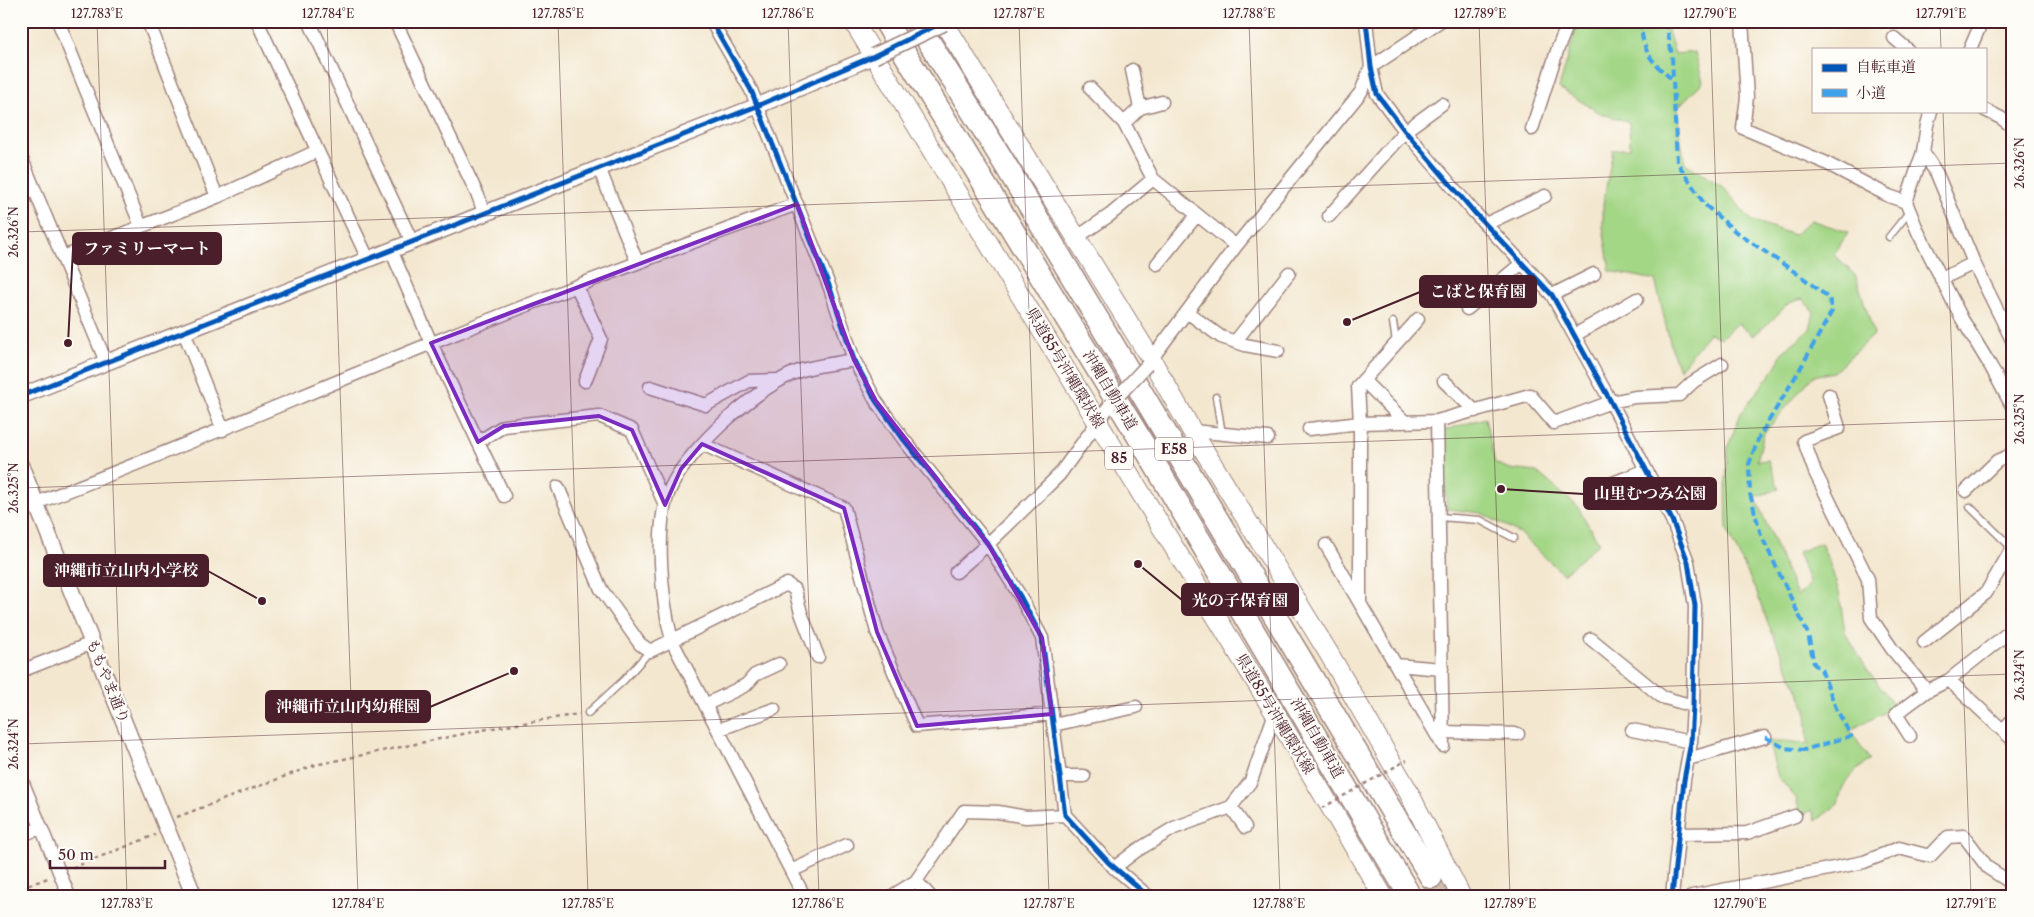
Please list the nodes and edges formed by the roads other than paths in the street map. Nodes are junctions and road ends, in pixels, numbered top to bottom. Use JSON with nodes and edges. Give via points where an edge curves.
{"nodes":[{"id":1,"x":58,"y":21,"type":"edge"},
{"id":2,"x":148,"y":21,"type":"edge"},
{"id":3,"x":257,"y":21,"type":"edge"},
{"id":4,"x":309,"y":21,"type":"edge"},
{"id":5,"x":395,"y":21,"type":"edge"},
{"id":6,"x":711,"y":21,"type":"edge"},
{"id":7,"x":853,"y":21,"type":"edge"},
{"id":8,"x":885,"y":21,"type":"edge"},
{"id":9,"x":916,"y":21,"type":"edge"},
{"id":10,"x":1366,"y":21,"type":"edge"},
{"id":11,"x":1440,"y":21,"type":"edge"},
{"id":12,"x":1570,"y":21,"type":"edge"},
{"id":13,"x":1742,"y":21,"type":"edge"},
{"id":14,"x":1982,"y":21,"type":"edge"},
{"id":15,"x":944,"y":22,"type":"edge"},
{"id":16,"x":1894,"y":38,"type":"dead end"},
{"id":17,"x":1906,"y":48,"type":"edge"},
{"id":18,"x":1970,"y":48,"type":"edge"},
{"id":19,"x":874,"y":56,"type":"junction"},
{"id":20,"x":1371,"y":68,"type":"junction"},
{"id":21,"x":1132,"y":70,"type":"dead end"},
{"id":22,"x":1090,"y":88,"type":"dead end"},
{"id":23,"x":1162,"y":102,"type":"dead end"},
{"id":24,"x":1442,"y":104,"type":"dead end"},
{"id":25,"x":757,"y":106,"type":"junction"},
{"id":26,"x":1140,"y":108,"type":"junction"},
{"id":27,"x":1986,"y":110,"type":"edge"},
{"id":28,"x":1931,"y":112,"type":"edge"},
{"id":29,"x":1124,"y":123,"type":"junction"},
{"id":30,"x":2013,"y":126,"type":"edge"},
{"id":31,"x":1532,"y":129,"type":"dead end"},
{"id":32,"x":1405,"y":131,"type":"junction"},
{"id":33,"x":317,"y":151,"type":"junction"},
{"id":34,"x":1923,"y":152,"type":"junction"},
{"id":35,"x":21,"y":157,"type":"edge"},
{"id":36,"x":599,"y":168,"type":"junction"},
{"id":37,"x":1153,"y":179,"type":"junction"},
{"id":38,"x":1544,"y":196,"type":"dead end"},
{"id":39,"x":217,"y":197,"type":"junction"},
{"id":40,"x":797,"y":204,"type":"junction"},
{"id":41,"x":1908,"y":206,"type":"junction"},
{"id":42,"x":484,"y":214,"type":"junction"},
{"id":43,"x":1197,"y":215,"type":"junction"},
{"id":44,"x":1329,"y":216,"type":"dead end"},
{"id":45,"x":1486,"y":224,"type":"junction"},
{"id":46,"x":141,"y":226,"type":"junction"},
{"id":47,"x":1889,"y":237,"type":"dead end"},
{"id":48,"x":1076,"y":238,"type":"junction"},
{"id":49,"x":412,"y":242,"type":"junction"},
{"id":50,"x":1236,"y":246,"type":"junction"},
{"id":51,"x":391,"y":250,"type":"junction"},
{"id":52,"x":62,"y":257,"type":"junction"},
{"id":53,"x":368,"y":259,"type":"junction"},
{"id":54,"x":637,"y":262,"type":"junction"},
{"id":55,"x":1522,"y":263,"type":"junction"},
{"id":56,"x":1974,"y":263,"type":"junction"},
{"id":57,"x":1157,"y":264,"type":"dead end"},
{"id":58,"x":1289,"y":273,"type":"dead end"},
{"id":59,"x":1594,"y":274,"type":"dead end"},
{"id":60,"x":1941,"y":279,"type":"junction"},
{"id":61,"x":577,"y":288,"type":"junction"},
{"id":62,"x":1552,"y":295,"type":"junction"},
{"id":63,"x":1637,"y":299,"type":"dead end"},
{"id":64,"x":1467,"y":309,"type":"dead end"},
{"id":65,"x":1187,"y":312,"type":"junction"},
{"id":66,"x":1418,"y":319,"type":"dead end"},
{"id":67,"x":1393,"y":322,"type":"dead end"},
{"id":68,"x":184,"y":332,"type":"junction"},
{"id":69,"x":1575,"y":335,"type":"junction"},
{"id":70,"x":1235,"y":342,"type":"junction"},
{"id":71,"x":2013,"y":342,"type":"edge"},
{"id":72,"x":1396,"y":343,"type":"junction"},
{"id":73,"x":431,"y":344,"type":"junction"},
{"id":74,"x":1278,"y":351,"type":"dead end"},
{"id":75,"x":854,"y":360,"type":"junction"},
{"id":76,"x":106,"y":362,"type":"junction"},
{"id":77,"x":1149,"y":362,"type":"junction"},
{"id":78,"x":1722,"y":364,"type":"dead end"},
{"id":79,"x":585,"y":380,"type":"dead end"},
{"id":80,"x":780,"y":380,"type":"junction"},
{"id":81,"x":1363,"y":380,"type":"junction"},
{"id":82,"x":1444,"y":381,"type":"dead end"},
{"id":83,"x":650,"y":387,"type":"dead end"},
{"id":84,"x":1829,"y":395,"type":"dead end"},
{"id":85,"x":21,"y":396,"type":"edge"},
{"id":86,"x":1216,"y":397,"type":"dead end"},
{"id":87,"x":1611,"y":402,"type":"junction"},
{"id":88,"x":2013,"y":408,"type":"edge"},
{"id":89,"x":1475,"y":411,"type":"junction"},
{"id":90,"x":1097,"y":421,"type":"junction"},
{"id":91,"x":1437,"y":421,"type":"junction"},
{"id":92,"x":1405,"y":422,"type":"junction"},
{"id":93,"x":1360,"y":423,"type":"junction"},
{"id":94,"x":1309,"y":429,"type":"dead end"},
{"id":95,"x":223,"y":430,"type":"junction"},
{"id":96,"x":1192,"y":431,"type":"junction"},
{"id":97,"x":1222,"y":434,"type":"junction"},
{"id":98,"x":1268,"y":438,"type":"dead end"},
{"id":99,"x":478,"y":442,"type":"junction"},
{"id":100,"x":702,"y":444,"type":"junction"},
{"id":101,"x":2013,"y":454,"type":"edge"},
{"id":102,"x":21,"y":466,"type":"edge"},
{"id":103,"x":1646,"y":470,"type":"junction"},
{"id":104,"x":558,"y":487,"type":"dead end"},
{"id":105,"x":1600,"y":488,"type":"dead end"},
{"id":106,"x":1966,"y":491,"type":"dead end"},
{"id":107,"x":504,"y":496,"type":"dead end"},
{"id":108,"x":36,"y":502,"type":"junction"},
{"id":109,"x":665,"y":505,"type":"junction"},
{"id":110,"x":1970,"y":507,"type":"dead end"},
{"id":111,"x":1439,"y":517,"type":"junction"},
{"id":112,"x":1514,"y":538,"type":"dead end"},
{"id":113,"x":988,"y":544,"type":"junction"},
{"id":114,"x":1326,"y":545,"type":"dead end"},
{"id":115,"x":2013,"y":547,"type":"edge"},
{"id":116,"x":956,"y":572,"type":"dead end"},
{"id":117,"x":1360,"y":603,"type":"junction"},
{"id":118,"x":2013,"y":629,"type":"edge"},
{"id":119,"x":1591,"y":639,"type":"dead end"},
{"id":120,"x":672,"y":641,"type":"junction"},
{"id":121,"x":1924,"y":642,"type":"dead end"},
{"id":122,"x":92,"y":643,"type":"junction"},
{"id":123,"x":650,"y":651,"type":"junction"},
{"id":124,"x":818,"y":657,"type":"dead end"},
{"id":125,"x":779,"y":664,"type":"dead end"},
{"id":126,"x":1396,"y":666,"type":"junction"},
{"id":127,"x":1442,"y":669,"type":"junction"},
{"id":128,"x":21,"y":671,"type":"edge"},
{"id":129,"x":1949,"y":680,"type":"junction"},
{"id":130,"x":1927,"y":691,"type":"junction"},
{"id":131,"x":705,"y":705,"type":"junction"},
{"id":132,"x":1694,"y":706,"type":"junction"},
{"id":133,"x":1136,"y":707,"type":"dead end"},
{"id":134,"x":774,"y":709,"type":"dead end"},
{"id":135,"x":588,"y":713,"type":"road end"},
{"id":136,"x":1275,"y":713,"type":"junction"},
{"id":137,"x":2013,"y":719,"type":"edge"},
{"id":138,"x":1053,"y":720,"type":"junction"},
{"id":139,"x":718,"y":730,"type":"junction"},
{"id":140,"x":1632,"y":730,"type":"dead end"},
{"id":141,"x":2003,"y":730,"type":"junction"},
{"id":142,"x":1443,"y":732,"type":"junction"},
{"id":143,"x":1518,"y":734,"type":"dead end"},
{"id":144,"x":1910,"y":736,"type":"dead end"},
{"id":145,"x":1765,"y":737,"type":"dead end"},
{"id":146,"x":2013,"y":740,"type":"edge"},
{"id":147,"x":1691,"y":742,"type":"junction"},
{"id":148,"x":1688,"y":758,"type":"junction"},
{"id":149,"x":1060,"y":776,"type":"junction"},
{"id":150,"x":1084,"y":776,"type":"dead end"},
{"id":151,"x":21,"y":778,"type":"edge"},
{"id":152,"x":1231,"y":808,"type":"junction"},
{"id":153,"x":1065,"y":815,"type":"junction"},
{"id":154,"x":1794,"y":816,"type":"dead end"},
{"id":155,"x":41,"y":828,"type":"junction"},
{"id":156,"x":1245,"y":828,"type":"dead end"},
{"id":157,"x":1678,"y":834,"type":"junction"},
{"id":158,"x":21,"y":835,"type":"edge"},
{"id":159,"x":847,"y":845,"type":"dead end"},
{"id":160,"x":1114,"y":868,"type":"junction"},
{"id":161,"x":791,"y":872,"type":"junction"},
{"id":162,"x":1430,"y":877,"type":"tunnel mouth"},
{"id":163,"x":916,"y":881,"type":"junction"},
{"id":164,"x":2013,"y":884,"type":"edge"},
{"id":165,"x":1407,"y":891,"type":"dead end"},
{"id":166,"x":69,"y":896,"type":"edge"},
{"id":167,"x":194,"y":896,"type":"edge"},
{"id":168,"x":804,"y":896,"type":"edge"},
{"id":169,"x":892,"y":896,"type":"edge"},
{"id":170,"x":930,"y":896,"type":"edge"},
{"id":171,"x":1148,"y":896,"type":"edge"},
{"id":172,"x":1383,"y":896,"type":"edge"},
{"id":173,"x":1462,"y":896,"type":"edge"},
{"id":174,"x":1672,"y":896,"type":"edge"},
{"id":175,"x":1692,"y":896,"type":"edge"}],
"edges":[{"from":1,"to":46,"type":"street"},
{"from":2,"to":39,"type":"street"},
{"from":3,"to":33,"type":"street"},
{"from":4,"to":49,"type":"street"},
{"from":5,"to":42,"type":"street"},
{"from":6,"to":25,"type":"street"},
{"from":7,"to":19,"type":"main road","name":"県道85号沖縄環状線","number":"85"},
{"from":8,"to":165,"type":"highway","name":"沖縄自動車道","number":"E58","via":[[1178,503]]},
{"from":9,"to":162,"type":"highway","name":"沖縄自動車道","number":"E58","via":[[1010,172]]},
{"from":10,"to":20,"type":"street"},
{"from":11,"to":20,"type":"street"},
{"from":12,"to":31,"type":"street"},
{"from":13,"to":41,"type":"street","via":[[1747,97],[1743,128],[1824,162]]},
{"from":14,"to":18,"type":"street"},
{"from":15,"to":19,"type":"street","bridge":true},
{"from":15,"to":48,"type":"main road"},
{"from":16,"to":17,"type":"street"},
{"from":19,"to":25,"type":"street"},
{"from":19,"to":90,"type":"main road","name":"県道85号沖縄環状線","number":"85"},
{"from":20,"to":32,"type":"street","via":[[1377,94]]},
{"from":20,"to":50,"type":"street","via":[[1361,92]]},
{"from":21,"to":26,"type":"street"},
{"from":22,"to":29,"type":"street"},
{"from":23,"to":26,"type":"street"},
{"from":24,"to":32,"type":"street"},
{"from":25,"to":36,"type":"street"},
{"from":25,"to":40,"type":"street"},
{"from":26,"to":29,"type":"street"},
{"from":27,"to":30,"type":"street"},
{"from":28,"to":34,"type":"street"},
{"from":29,"to":37,"type":"street"},
{"from":32,"to":44,"type":"street"},
{"from":32,"to":45,"type":"street"},
{"from":33,"to":39,"type":"street"},
{"from":33,"to":53,"type":"street"},
{"from":34,"to":41,"type":"street"},
{"from":34,"to":56,"type":"street","via":[[1937,174]]},
{"from":35,"to":52,"type":"street"},
{"from":36,"to":42,"type":"street"},
{"from":36,"to":54,"type":"street"},
{"from":37,"to":43,"type":"street"},
{"from":37,"to":48,"type":"street"},
{"from":38,"to":45,"type":"street"},
{"from":39,"to":46,"type":"street"},
{"from":40,"to":54,"type":"street"},
{"from":40,"to":75,"type":"street"},
{"from":41,"to":47,"type":"lane"},
{"from":41,"to":60,"type":"street"},
{"from":42,"to":49,"type":"street"},
{"from":43,"to":50,"type":"street"},
{"from":43,"to":57,"type":"street"},
{"from":45,"to":55,"type":"street"},
{"from":46,"to":52,"type":"street"},
{"from":48,"to":77,"type":"main road"},
{"from":49,"to":51,"type":"street"},
{"from":50,"to":65,"type":"street"},
{"from":51,"to":53,"type":"street"},
{"from":51,"to":73,"type":"street"},
{"from":52,"to":76,"type":"street"},
{"from":53,"to":68,"type":"street"},
{"from":54,"to":61,"type":"street"},
{"from":55,"to":62,"type":"street"},
{"from":55,"to":64,"type":"street"},
{"from":56,"to":60,"type":"street"},
{"from":56,"to":71,"type":"street"},
{"from":58,"to":70,"type":"street"},
{"from":59,"to":62,"type":"street"},
{"from":60,"to":88,"type":"street"},
{"from":61,"to":73,"type":"street"},
{"from":61,"to":79,"type":"street","via":[[601,339]]},
{"from":62,"to":69,"type":"street"},
{"from":63,"to":69,"type":"street"},
{"from":65,"to":70,"type":"street","via":[[1221,337]]},
{"from":65,"to":77,"type":"street"},
{"from":66,"to":72,"type":"street"},
{"from":67,"to":72,"type":"lane"},
{"from":68,"to":76,"type":"street"},
{"from":68,"to":95,"type":"street"},
{"from":69,"to":87,"type":"street"},
{"from":70,"to":74,"type":"street"},
{"from":72,"to":81,"type":"street"},
{"from":73,"to":95,"type":"street"},
{"from":73,"to":99,"type":"street"},
{"from":75,"to":80,"type":"street","via":[[802,370]]},
{"from":75,"to":113,"type":"street","via":[[876,400],[904,440]]},
{"from":76,"to":85,"type":"street"},
{"from":77,"to":90,"type":"street","bridge":true},
{"from":77,"to":96,"type":"main road"},
{"from":78,"to":87,"type":"street","via":[[1679,395],[1634,397]]},
{"from":80,"to":83,"type":"street","via":[[749,382],[706,405]]},
{"from":80,"to":100,"type":"street","via":[[720,425]]},
{"from":81,"to":92,"type":"street"},
{"from":81,"to":93,"type":"street","via":[[1358,386]]},
{"from":82,"to":89,"type":"street"},
{"from":84,"to":130,"type":"street","via":[[1839,428],[1804,440],[1814,472],[1868,579],[1871,618]]},
{"from":86,"to":97,"type":"lane"},
{"from":87,"to":89,"type":"street","via":[[1554,423],[1530,395]]},
{"from":87,"to":103,"type":"street"},
{"from":89,"to":91,"type":"street"},
{"from":90,"to":113,"type":"street","via":[[1059,475]]},
{"from":90,"to":136,"type":"main road","name":"県道85号沖縄環状線","number":"85"},
{"from":91,"to":92,"type":"street"},
{"from":91,"to":111,"type":"street"},
{"from":92,"to":93,"type":"street"},
{"from":93,"to":94,"type":"street"},
{"from":93,"to":117,"type":"street"},
{"from":95,"to":108,"type":"street"},
{"from":96,"to":97,"type":"street"},
{"from":96,"to":173,"type":"main road","via":[[1377,735]]},
{"from":97,"to":98,"type":"street"},
{"from":99,"to":107,"type":"street"},
{"from":99,"to":109,"type":"street","via":[[504,426],[599,416],[632,430]]},
{"from":100,"to":109,"type":"street","via":[[681,469]]},
{"from":100,"to":138,"type":"street","via":[[844,508],[878,632],[917,726]]},
{"from":101,"to":106,"type":"street","via":[[1997,461]]},
{"from":102,"to":108,"type":"street","name":"ももやま通り"},
{"from":103,"to":105,"type":"street"},
{"from":103,"to":132,"type":"street","via":[[1672,520],[1688,562],[1696,606]]},
{"from":104,"to":123,"type":"street","via":[[601,589],[640,644]]},
{"from":108,"to":122,"type":"street","name":"ももやま通り"},
{"from":109,"to":120,"type":"street","via":[[663,584]]},
{"from":110,"to":115,"type":"lane"},
{"from":111,"to":112,"type":"lane","via":[[1480,520]]},
{"from":111,"to":127,"type":"street"},
{"from":113,"to":116,"type":"street"},
{"from":113,"to":138,"type":"street","via":[[1042,638]]},
{"from":114,"to":117,"type":"street"},
{"from":115,"to":121,"type":"street","via":[[1986,593]]},
{"from":117,"to":126,"type":"street"},
{"from":118,"to":129,"type":"street"},
{"from":119,"to":132,"type":"street","via":[[1662,697]]},
{"from":120,"to":123,"type":"street"},
{"from":120,"to":124,"type":"street","via":[[787,584],[795,590]]},
{"from":120,"to":131,"type":"street"},
{"from":122,"to":128,"type":"street"},
{"from":122,"to":167,"type":"street","name":"ももやま通り"},
{"from":123,"to":135,"type":"lane"},
{"from":125,"to":131,"type":"street","via":[[755,674],[746,685]]},
{"from":126,"to":127,"type":"street"},
{"from":126,"to":142,"type":"street","via":[[1443,746]]},
{"from":127,"to":142,"type":"street"},
{"from":129,"to":130,"type":"street"},
{"from":129,"to":141,"type":"street"},
{"from":130,"to":144,"type":"street","via":[[1896,714]]},
{"from":131,"to":139,"type":"street"},
{"from":132,"to":147,"type":"street"},
{"from":133,"to":138,"type":"street"},
{"from":134,"to":139,"type":"street"},
{"from":136,"to":152,"type":"street","via":[[1251,781]]},
{"from":136,"to":172,"type":"main road","name":"県道85号沖縄環状線","number":"85"},
{"from":137,"to":141,"type":"street"},
{"from":138,"to":149,"type":"street"},
{"from":139,"to":161,"type":"street"},
{"from":140,"to":147,"type":"street"},
{"from":141,"to":146,"type":"street"},
{"from":142,"to":143,"type":"street"},
{"from":145,"to":148,"type":"street"},
{"from":147,"to":148,"type":"street"},
{"from":148,"to":157,"type":"street"},
{"from":149,"to":150,"type":"street"},
{"from":149,"to":153,"type":"street"},
{"from":151,"to":155,"type":"street"},
{"from":152,"to":156,"type":"street"},
{"from":152,"to":160,"type":"street","via":[[1174,828]]},
{"from":153,"to":160,"type":"street"},
{"from":153,"to":163,"type":"street","via":[[1026,818],[998,812],[964,811]]},
{"from":154,"to":157,"type":"street","via":[[1746,834]]},
{"from":155,"to":158,"type":"street"},
{"from":155,"to":166,"type":"street"},
{"from":157,"to":174,"type":"street"},
{"from":159,"to":161,"type":"street"},
{"from":160,"to":171,"type":"street"},
{"from":161,"to":168,"type":"street"},
{"from":163,"to":169,"type":"street"},
{"from":163,"to":170,"type":"street"},
{"from":164,"to":175,"type":"street","via":[[1988,868],[1964,836],[1948,837],[1930,856],[1899,848],[1864,862]]}]}
